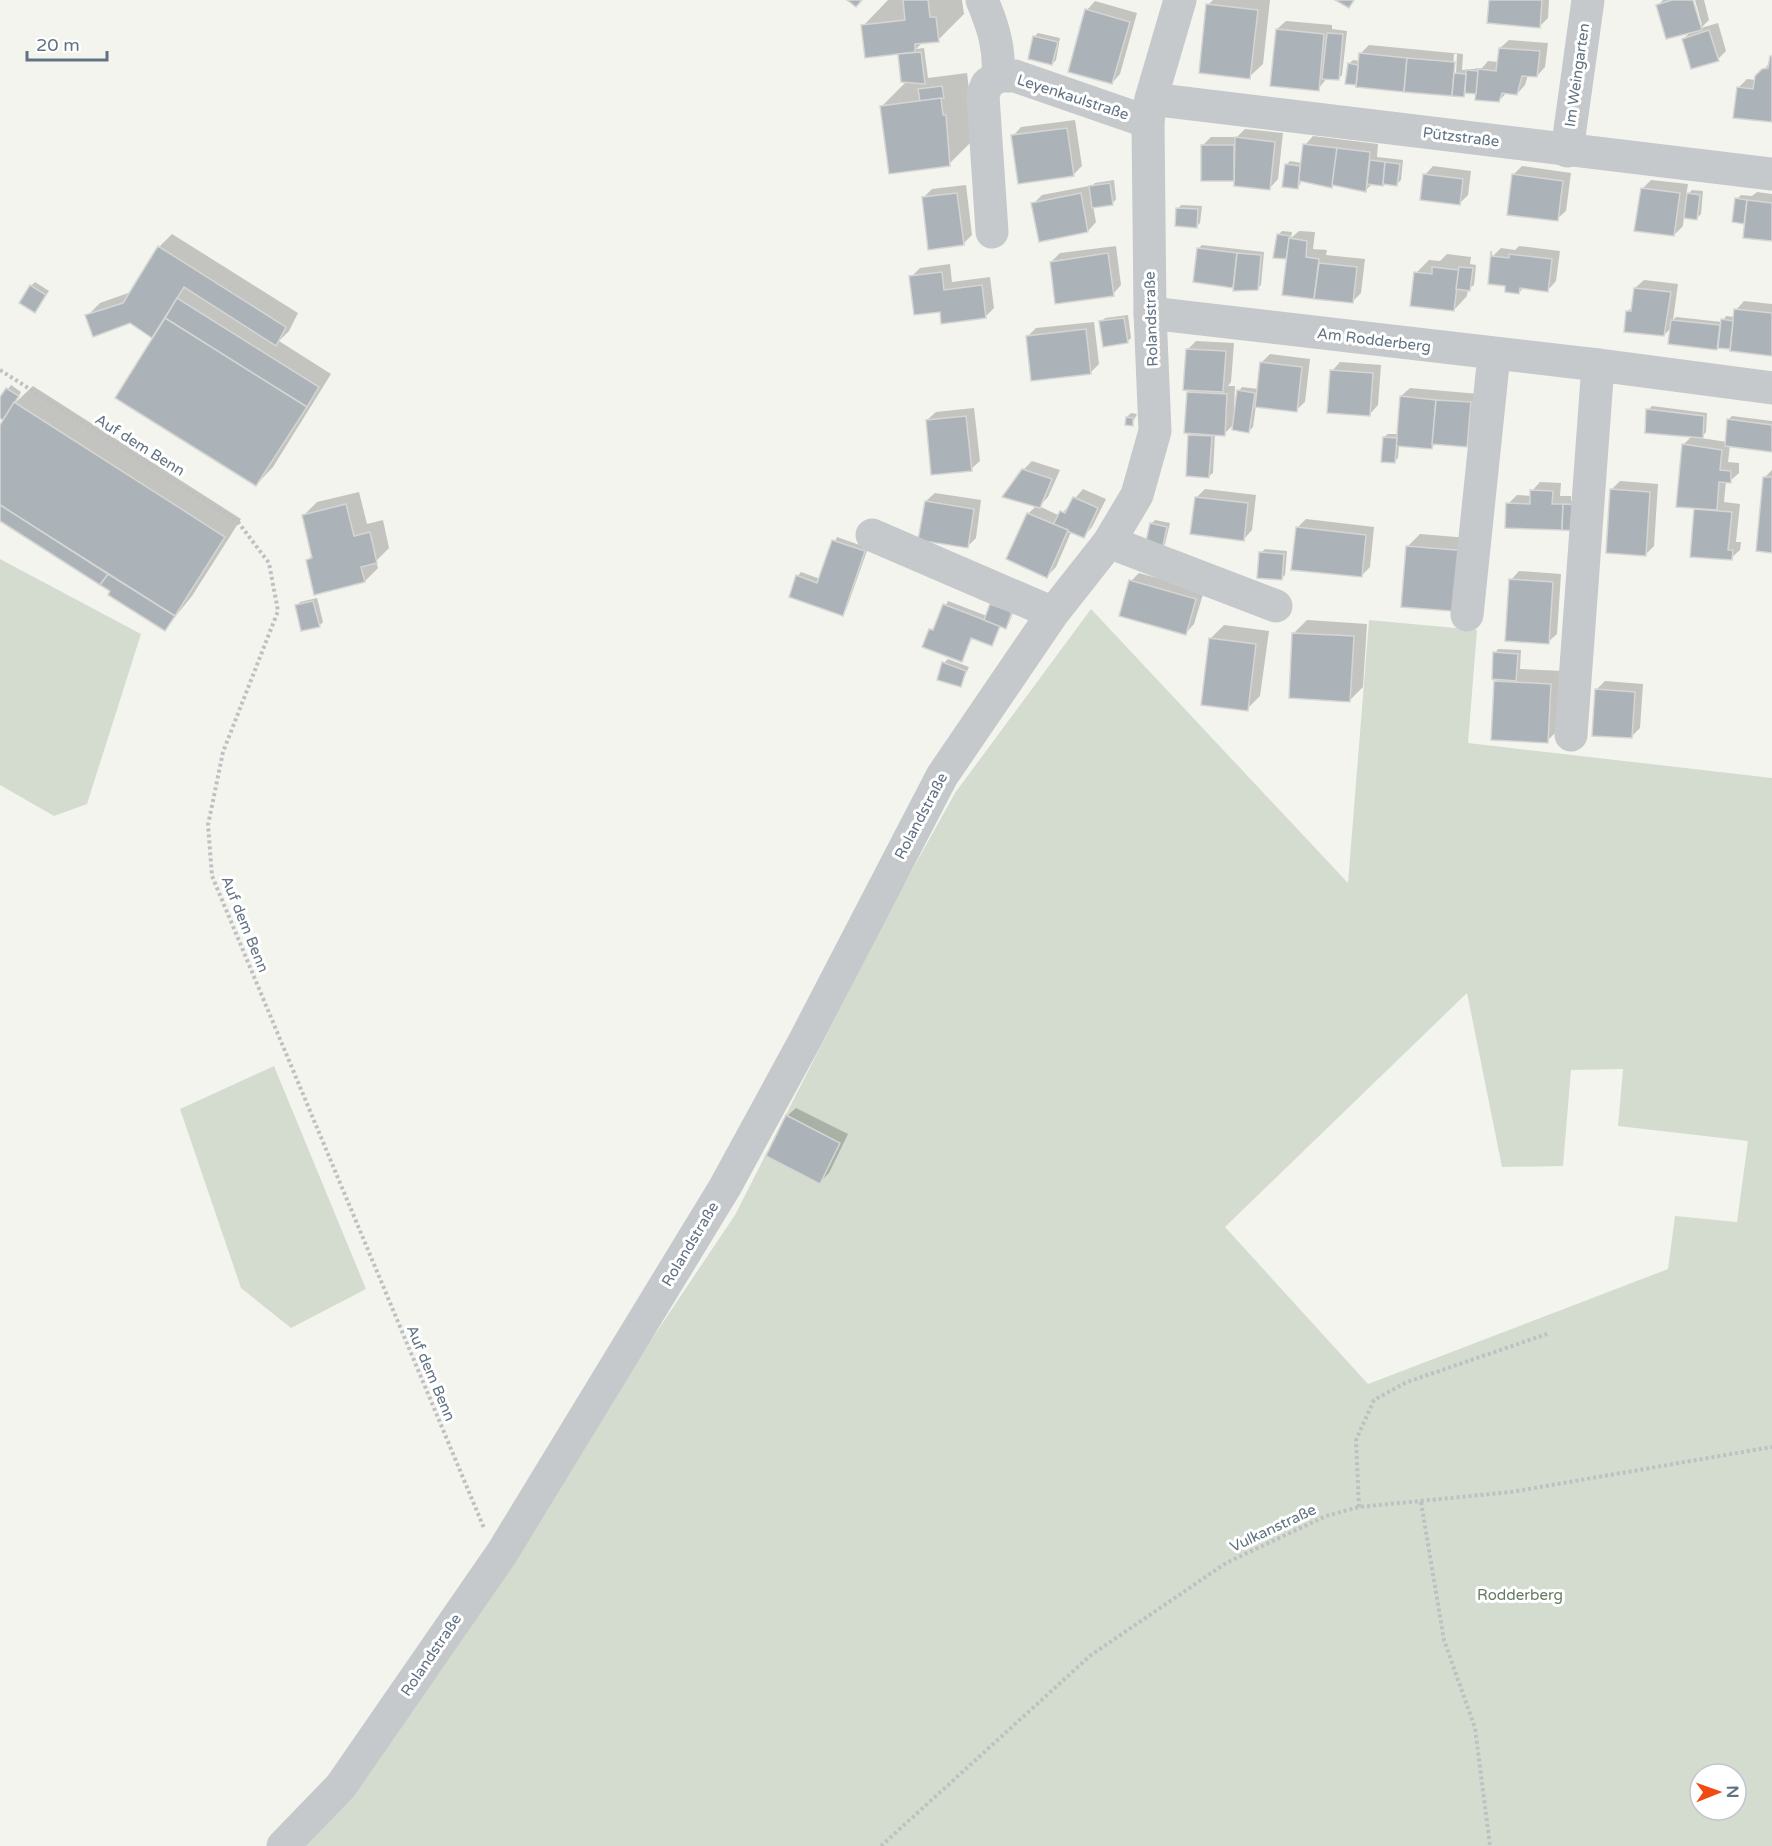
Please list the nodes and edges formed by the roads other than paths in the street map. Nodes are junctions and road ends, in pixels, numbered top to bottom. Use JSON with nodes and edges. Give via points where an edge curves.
{"nodes":[{"id":1,"x":982,"y":0,"type":"edge"},
{"id":2,"x":1180,"y":0,"type":"edge"},
{"id":3,"x":1588,"y":0,"type":"edge"},
{"id":4,"x":998,"y":76,"type":"junction"},
{"id":5,"x":1150,"y":111,"type":"junction"},
{"id":6,"x":1567,"y":151,"type":"junction"},
{"id":7,"x":1772,"y":174,"type":"edge"},
{"id":8,"x":992,"y":232,"type":"dead end"},
{"id":9,"x":1150,"y":313,"type":"junction"},
{"id":10,"x":1494,"y":354,"type":"junction"},
{"id":11,"x":1598,"y":365,"type":"junction"},
{"id":12,"x":1772,"y":388,"type":"edge"},
{"id":13,"x":872,"y":535,"type":"dead end"},
{"id":14,"x":1109,"y":542,"type":"junction"},
{"id":15,"x":1276,"y":606,"type":"dead end"},
{"id":16,"x":1053,"y":613,"type":"junction"},
{"id":17,"x":1467,"y":615,"type":"dead end"},
{"id":18,"x":1571,"y":735,"type":"dead end"},
{"id":19,"x":283,"y":1846,"type":"edge"}],
"edges":[{"from":1,"to":4,"type":"street","name":"Leyenkaulstraße","via":[[999,53]]},
{"from":2,"to":5,"type":"street","name":"Rolandstraße"},
{"from":3,"to":6,"type":"street","name":"Im Weingarten"},
{"from":4,"to":5,"type":"street","name":"Leyenkaulstraße","via":[[1015,76]]},
{"from":4,"to":8,"type":"street","name":"Leyenkaulstraße","via":[[987,84],[983,95]]},
{"from":5,"to":6,"type":"street","name":"Pützstraße"},
{"from":5,"to":9,"type":"street","name":"Rolandstraße"},
{"from":6,"to":7,"type":"street","name":"Pützstraße"},
{"from":9,"to":10,"type":"street","name":"Am Rodderberg"},
{"from":9,"to":14,"type":"street","name":"Rolandstraße","via":[[1155,431],[1137,495]]},
{"from":10,"to":11,"type":"street","name":"Am Rodderberg"},
{"from":10,"to":17,"type":"street"},
{"from":11,"to":12,"type":"street","name":"Am Rodderberg"},
{"from":11,"to":18,"type":"street"},
{"from":13,"to":16,"type":"street"},
{"from":14,"to":15,"type":"street"},
{"from":14,"to":16,"type":"street","name":"Rolandstraße"},
{"from":16,"to":19,"type":"street","name":"Rolandstraße","via":[[942,776],[725,1187],[502,1553],[341,1786]]}]}
